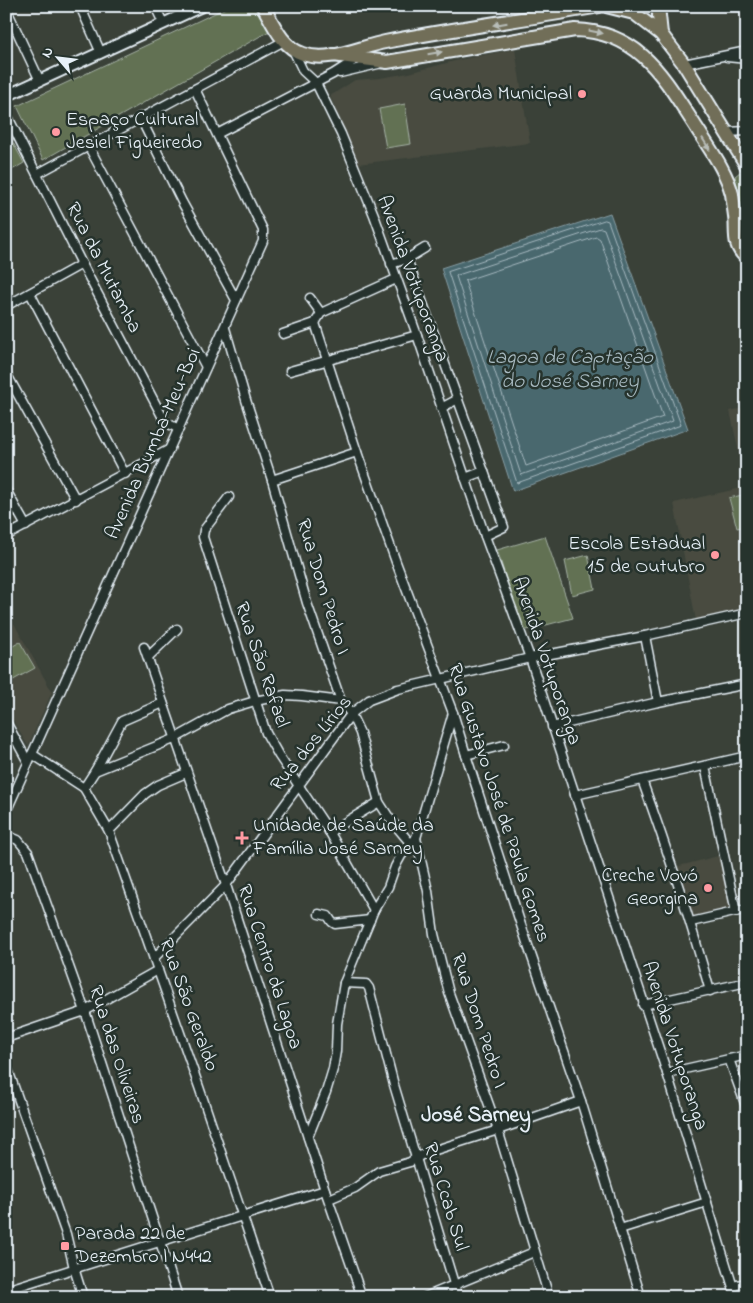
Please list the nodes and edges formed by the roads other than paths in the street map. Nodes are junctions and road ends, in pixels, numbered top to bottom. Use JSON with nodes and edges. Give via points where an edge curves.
{"nodes":[{"id":1,"x":80,"y":6,"type":"edge"},
{"id":2,"x":155,"y":6,"type":"edge"},
{"id":3,"x":202,"y":6,"type":"edge"},
{"id":4,"x":263,"y":6,"type":"edge"},
{"id":5,"x":600,"y":6,"type":"edge"},
{"id":6,"x":606,"y":6,"type":"edge"},
{"id":7,"x":658,"y":6,"type":"edge"},
{"id":8,"x":6,"y":8,"type":"edge"},
{"id":9,"x":544,"y":11,"type":"edge"},
{"id":10,"x":163,"y":23,"type":"junction"},
{"id":11,"x":661,"y":34,"type":"junction"},
{"id":12,"x":284,"y":41,"type":"junction"},
{"id":13,"x":385,"y":42,"type":"junction"},
{"id":14,"x":293,"y":50,"type":"junction"},
{"id":15,"x":747,"y":51,"type":"edge"},
{"id":16,"x":101,"y":53,"type":"junction"},
{"id":17,"x":333,"y":55,"type":"junction"},
{"id":18,"x":722,"y":55,"type":"junction"},
{"id":19,"x":358,"y":58,"type":"junction"},
{"id":20,"x":747,"y":59,"type":"edge"},
{"id":21,"x":387,"y":62,"type":"junction"},
{"id":22,"x":684,"y":64,"type":"junction"},
{"id":23,"x":334,"y":74,"type":"junction"},
{"id":24,"x":40,"y":81,"type":"junction"},
{"id":25,"x":316,"y":83,"type":"junction"},
{"id":26,"x":195,"y":89,"type":"junction"},
{"id":27,"x":6,"y":96,"type":"edge"},
{"id":28,"x":6,"y":113,"type":"edge"},
{"id":29,"x":140,"y":117,"type":"junction"},
{"id":30,"x":747,"y":131,"type":"edge"},
{"id":31,"x":727,"y":132,"type":"junction"},
{"id":32,"x":217,"y":134,"type":"junction"},
{"id":33,"x":89,"y":147,"type":"junction"},
{"id":34,"x":747,"y":166,"type":"edge"},
{"id":35,"x":37,"y":174,"type":"junction"},
{"id":36,"x":747,"y":211,"type":"edge"},
{"id":37,"x":735,"y":228,"type":"junction"},
{"id":38,"x":425,"y":248,"type":"dead end"},
{"id":39,"x":747,"y":258,"type":"edge"},
{"id":40,"x":407,"y":259,"type":"junction"},
{"id":41,"x":82,"y":264,"type":"junction"},
{"id":42,"x":391,"y":264,"type":"junction"},
{"id":43,"x":396,"y":279,"type":"junction"},
{"id":44,"x":30,"y":293,"type":"junction"},
{"id":45,"x":310,"y":298,"type":"dead end"},
{"id":46,"x":236,"y":300,"type":"junction"},
{"id":47,"x":6,"y":306,"type":"edge"},
{"id":48,"x":321,"y":313,"type":"junction"},
{"id":49,"x":316,"y":323,"type":"junction"},
{"id":50,"x":225,"y":328,"type":"junction"},
{"id":51,"x":283,"y":334,"type":"dead end"},
{"id":52,"x":435,"y":336,"type":"junction"},
{"id":53,"x":418,"y":338,"type":"junction"},
{"id":54,"x":327,"y":360,"type":"junction"},
{"id":55,"x":206,"y":367,"type":"junction"},
{"id":56,"x":290,"y":371,"type":"dead end"},
{"id":57,"x":6,"y":373,"type":"edge"},
{"id":58,"x":458,"y":399,"type":"junction"},
{"id":59,"x":441,"y":408,"type":"junction"},
{"id":60,"x":179,"y":429,"type":"junction"},
{"id":61,"x":170,"y":449,"type":"junction"},
{"id":62,"x":357,"y":452,"type":"junction"},
{"id":63,"x":484,"y":471,"type":"junction"},
{"id":64,"x":125,"y":474,"type":"junction"},
{"id":65,"x":465,"y":478,"type":"junction"},
{"id":66,"x":272,"y":480,"type":"junction"},
{"id":67,"x":6,"y":490,"type":"edge"},
{"id":68,"x":229,"y":497,"type":"dead end"},
{"id":69,"x":76,"y":500,"type":"junction"},
{"id":70,"x":26,"y":526,"type":"junction"},
{"id":71,"x":6,"y":536,"type":"edge"},
{"id":72,"x":485,"y":536,"type":"junction"},
{"id":73,"x":747,"y":613,"type":"edge"},
{"id":74,"x":177,"y":629,"type":"dead end"},
{"id":75,"x":645,"y":636,"type":"junction"},
{"id":76,"x":144,"y":647,"type":"dead end"},
{"id":77,"x":148,"y":657,"type":"junction"},
{"id":78,"x":530,"y":658,"type":"junction"},
{"id":79,"x":440,"y":679,"type":"junction"},
{"id":80,"x":747,"y":684,"type":"edge"},
{"id":81,"x":255,"y":700,"type":"junction"},
{"id":82,"x":341,"y":701,"type":"junction"},
{"id":83,"x":658,"y":702,"type":"junction"},
{"id":84,"x":163,"y":703,"type":"junction"},
{"id":85,"x":453,"y":713,"type":"junction"},
{"id":86,"x":351,"y":714,"type":"junction"},
{"id":87,"x":6,"y":722,"type":"edge"},
{"id":88,"x":552,"y":727,"type":"junction"},
{"id":89,"x":174,"y":739,"type":"junction"},
{"id":90,"x":504,"y":745,"type":"dead end"},
{"id":91,"x":32,"y":754,"type":"junction"},
{"id":92,"x":466,"y":755,"type":"junction"},
{"id":93,"x":747,"y":756,"type":"edge"},
{"id":94,"x":28,"y":762,"type":"junction"},
{"id":95,"x":705,"y":766,"type":"junction"},
{"id":96,"x":95,"y":772,"type":"junction"},
{"id":97,"x":186,"y":773,"type":"junction"},
{"id":98,"x":642,"y":780,"type":"junction"},
{"id":99,"x":298,"y":785,"type":"junction"},
{"id":100,"x":84,"y":788,"type":"junction"},
{"id":101,"x":575,"y":795,"type":"junction"},
{"id":102,"x":379,"y":802,"type":"junction"},
{"id":103,"x":6,"y":812,"type":"edge"},
{"id":104,"x":109,"y":831,"type":"junction"},
{"id":105,"x":329,"y":832,"type":"junction"},
{"id":106,"x":6,"y":835,"type":"edge"},
{"id":107,"x":414,"y":841,"type":"junction"},
{"id":108,"x":226,"y":885,"type":"junction"},
{"id":109,"x":747,"y":909,"type":"edge"},
{"id":110,"x":374,"y":910,"type":"junction"},
{"id":111,"x":736,"y":912,"type":"junction"},
{"id":112,"x":320,"y":914,"type":"dead end"},
{"id":113,"x":370,"y":920,"type":"junction"},
{"id":114,"x":691,"y":922,"type":"junction"},
{"id":115,"x":154,"y":958,"type":"junction"},
{"id":116,"x":158,"y":970,"type":"junction"},
{"id":117,"x":747,"y":982,"type":"edge"},
{"id":118,"x":344,"y":983,"type":"junction"},
{"id":119,"x":710,"y":991,"type":"junction"},
{"id":120,"x":644,"y":1005,"type":"junction"},
{"id":121,"x":85,"y":1011,"type":"junction"},
{"id":122,"x":6,"y":1038,"type":"edge"},
{"id":123,"x":747,"y":1055,"type":"edge"},
{"id":124,"x":729,"y":1059,"type":"junction"},
{"id":125,"x":6,"y":1064,"type":"edge"},
{"id":126,"x":667,"y":1073,"type":"junction"},
{"id":127,"x":581,"y":1101,"type":"junction"},
{"id":128,"x":747,"y":1109,"type":"edge"},
{"id":129,"x":498,"y":1130,"type":"junction"},
{"id":130,"x":308,"y":1137,"type":"junction"},
{"id":131,"x":416,"y":1159,"type":"junction"},
{"id":132,"x":325,"y":1190,"type":"junction"},
{"id":133,"x":328,"y":1199,"type":"junction"},
{"id":134,"x":707,"y":1202,"type":"junction"},
{"id":135,"x":242,"y":1216,"type":"junction"},
{"id":136,"x":620,"y":1229,"type":"junction"},
{"id":137,"x":160,"y":1241,"type":"junction"},
{"id":138,"x":534,"y":1252,"type":"junction"},
{"id":139,"x":74,"y":1268,"type":"junction"},
{"id":140,"x":747,"y":1283,"type":"edge"},
{"id":141,"x":455,"y":1284,"type":"junction"},
{"id":142,"x":733,"y":1286,"type":"junction"},
{"id":143,"x":6,"y":1290,"type":"edge"},
{"id":144,"x":83,"y":1297,"type":"edge"},
{"id":145,"x":178,"y":1297,"type":"edge"},
{"id":146,"x":270,"y":1297,"type":"edge"},
{"id":147,"x":362,"y":1297,"type":"edge"},
{"id":148,"x":425,"y":1297,"type":"edge"},
{"id":149,"x":458,"y":1297,"type":"edge"},
{"id":150,"x":549,"y":1297,"type":"edge"},
{"id":151,"x":642,"y":1297,"type":"edge"},
{"id":152,"x":736,"y":1297,"type":"edge"}],
"edges":[{"from":1,"to":16,"type":"street"},
{"from":2,"to":10,"type":"street"},
{"from":3,"to":10,"type":"street"},
{"from":4,"to":12,"type":"main road"},
{"from":5,"to":9,"type":"main road"},
{"from":6,"to":11,"type":"main road","via":[[634,13]]},
{"from":7,"to":11,"type":"main road"},
{"from":8,"to":24,"type":"street"},
{"from":9,"to":13,"type":"main road","one_way":true},
{"from":10,"to":16,"type":"street"},
{"from":11,"to":22,"type":"main road"},
{"from":12,"to":14,"type":"main road"},
{"from":12,"to":26,"type":"street"},
{"from":13,"to":17,"type":"main road"},
{"from":13,"to":19,"type":"street"},
{"from":14,"to":17,"type":"main road","via":[[316,57]]},
{"from":14,"to":25,"type":"street","name":"Avenida Votuporanga","via":[[303,71]]},
{"from":15,"to":18,"type":"street"},
{"from":16,"to":24,"type":"street"},
{"from":17,"to":19,"type":"main road"},
{"from":18,"to":20,"type":"street"},
{"from":18,"to":22,"type":"street"},
{"from":19,"to":21,"type":"main road"},
{"from":19,"to":23,"type":"street"},
{"from":21,"to":23,"type":"street"},
{"from":21,"to":37,"type":"main road","one_way":true,"via":[[575,30],[612,36],[647,58],[661,74],[708,146],[732,193]]},
{"from":22,"to":31,"type":"main road"},
{"from":23,"to":25,"type":"street"},
{"from":24,"to":27,"type":"street"},
{"from":25,"to":32,"type":"street"},
{"from":25,"to":42,"type":"street","name":"Avenida Votuporanga","via":[[341,134]]},
{"from":26,"to":29,"type":"street"},
{"from":26,"to":32,"type":"street","name":"Avenida Bumba-Meu-Boi"},
{"from":28,"to":35,"type":"street","name":"Rua da Mutamba"},
{"from":29,"to":33,"type":"street"},
{"from":29,"to":46,"type":"street"},
{"from":30,"to":31,"type":"street"},
{"from":31,"to":34,"type":"main road"},
{"from":32,"to":46,"type":"street","name":"Avenida Bumba-Meu-Boi","via":[[264,235]]},
{"from":33,"to":35,"type":"street"},
{"from":33,"to":55,"type":"street"},
{"from":35,"to":41,"type":"street","name":"Rua da Mutamba"},
{"from":36,"to":37,"type":"main road"},
{"from":37,"to":39,"type":"main road","via":[[738,248]]},
{"from":38,"to":40,"type":"street"},
{"from":40,"to":42,"type":"street"},
{"from":40,"to":52,"type":"street","name":"Avenida Votuporanga"},
{"from":41,"to":44,"type":"street"},
{"from":41,"to":60,"type":"street","name":"Rua da Mutamba","via":[[163,418]]},
{"from":42,"to":43,"type":"street","name":"Avenida Votuporanga"},
{"from":43,"to":48,"type":"street"},
{"from":43,"to":53,"type":"street","name":"Avenida Votuporanga"},
{"from":44,"to":47,"type":"street"},
{"from":44,"to":64,"type":"street"},
{"from":45,"to":48,"type":"street"},
{"from":46,"to":50,"type":"street","name":"Avenida Bumba-Meu-Boi"},
{"from":48,"to":49,"type":"street"},
{"from":49,"to":51,"type":"street"},
{"from":49,"to":54,"type":"street","name":"Rua Gustavo José de Paula Gomes"},
{"from":50,"to":55,"type":"street","name":"Avenida Bumba-Meu-Boi"},
{"from":50,"to":66,"type":"street","name":"Rua Dom Pedro I"},
{"from":52,"to":53,"type":"street"},
{"from":52,"to":58,"type":"street","name":"Avenida Votuporanga"},
{"from":53,"to":54,"type":"street"},
{"from":53,"to":59,"type":"street","name":"Avenida Votuporanga"},
{"from":54,"to":56,"type":"street"},
{"from":54,"to":62,"type":"street","name":"Rua Gustavo José de Paula Gomes"},
{"from":55,"to":60,"type":"street","name":"Avenida Bumba-Meu-Boi"},
{"from":57,"to":69,"type":"street"},
{"from":58,"to":59,"type":"street"},
{"from":58,"to":63,"type":"street","name":"Avenida Votuporanga"},
{"from":59,"to":65,"type":"street","name":"Avenida Votuporanga"},
{"from":60,"to":61,"type":"street","name":"Avenida Bumba-Meu-Boi"},
{"from":61,"to":64,"type":"street"},
{"from":61,"to":91,"type":"street","name":"Avenida Bumba-Meu-Boi"},
{"from":62,"to":66,"type":"street"},
{"from":62,"to":79,"type":"street","name":"Rua Gustavo José de Paula Gomes"},
{"from":63,"to":65,"type":"street"},
{"from":63,"to":72,"type":"street","name":"Avenida Votuporanga","via":[[504,527]]},
{"from":64,"to":69,"type":"street"},
{"from":65,"to":72,"type":"street","name":"Avenida Votuporanga"},
{"from":66,"to":82,"type":"street","name":"Rua Dom Pedro I","via":[[307,603]]},
{"from":67,"to":70,"type":"street"},
{"from":68,"to":81,"type":"street","name":"Rua São Rafael","via":[[204,530],[203,537]]},
{"from":69,"to":70,"type":"street"},
{"from":70,"to":71,"type":"street"},
{"from":72,"to":78,"type":"street","name":"Avenida Votuporanga"},
{"from":73,"to":75,"type":"street","name":"Rua dos Lírios"},
{"from":74,"to":77,"type":"street"},
{"from":75,"to":78,"type":"street","name":"Rua dos Lírios"},
{"from":75,"to":83,"type":"street"},
{"from":76,"to":77,"type":"street","name":"Rua Centro da Lagoa"},
{"from":77,"to":84,"type":"street","name":"Rua Centro da Lagoa"},
{"from":78,"to":79,"type":"street","name":"Rua dos Lírios"},
{"from":78,"to":88,"type":"street","name":"Avenida Votuporanga"},
{"from":79,"to":85,"type":"street","name":"Rua Gustavo José de Paula Gomes"},
{"from":79,"to":86,"type":"street","name":"Rua dos Lírios","via":[[368,700]]},
{"from":80,"to":83,"type":"street"},
{"from":81,"to":82,"type":"street","via":[[285,695]]},
{"from":81,"to":89,"type":"street","via":[[228,709]]},
{"from":81,"to":99,"type":"street","name":"Rua São Rafael","via":[[272,746]]},
{"from":82,"to":86,"type":"street","name":"Rua Dom Pedro I"},
{"from":83,"to":88,"type":"street"},
{"from":84,"to":89,"type":"street","name":"Rua Centro da Lagoa"},
{"from":84,"to":96,"type":"street","via":[[122,721]]},
{"from":85,"to":92,"type":"street","name":"Rua Gustavo José de Paula Gomes"},
{"from":85,"to":107,"type":"street"},
{"from":86,"to":99,"type":"street","name":"Rua dos Lírios"},
{"from":86,"to":102,"type":"street","name":"Rua Dom Pedro I","via":[[360,733]]},
{"from":87,"to":94,"type":"street"},
{"from":88,"to":101,"type":"street","name":"Avenida Votuporanga"},
{"from":89,"to":96,"type":"street"},
{"from":89,"to":97,"type":"street","name":"Rua Centro da Lagoa"},
{"from":90,"to":92,"type":"street"},
{"from":91,"to":94,"type":"street","name":"Avenida Bumba-Meu-Boi"},
{"from":91,"to":100,"type":"street","name":"Rua São Geraldo"},
{"from":92,"to":127,"type":"street","name":"Rua Gustavo José de Paula Gomes"},
{"from":93,"to":95,"type":"street"},
{"from":94,"to":103,"type":"street","name":"Avenida Bumba-Meu-Boi"},
{"from":95,"to":98,"type":"street"},
{"from":95,"to":111,"type":"street"},
{"from":96,"to":100,"type":"street"},
{"from":97,"to":104,"type":"street","via":[[145,794]]},
{"from":97,"to":108,"type":"street","name":"Rua Centro da Lagoa"},
{"from":98,"to":101,"type":"street"},
{"from":98,"to":114,"type":"street"},
{"from":99,"to":105,"type":"street","name":"Rua São Rafael"},
{"from":99,"to":108,"type":"street","name":"Rua dos Lírios"},
{"from":100,"to":104,"type":"street","name":"Rua São Geraldo"},
{"from":101,"to":120,"type":"street","name":"Avenida Votuporanga"},
{"from":102,"to":105,"type":"street"},
{"from":102,"to":107,"type":"street","name":"Rua Dom Pedro I","via":[[390,819]]},
{"from":104,"to":115,"type":"street","name":"Rua São Geraldo"},
{"from":105,"to":110,"type":"street","name":"Rua São Rafael"},
{"from":106,"to":121,"type":"street","name":"Rua das Oliveiras","via":[[18,840],[28,852]]},
{"from":107,"to":110,"type":"street","via":[[401,856]]},
{"from":107,"to":129,"type":"street","name":"Rua Dom Pedro I","via":[[449,993]]},
{"from":108,"to":115,"type":"street","name":"Rua dos Lírios"},
{"from":108,"to":130,"type":"street","name":"Rua Centro da Lagoa"},
{"from":109,"to":111,"type":"street"},
{"from":110,"to":113,"type":"street"},
{"from":111,"to":114,"type":"street"},
{"from":112,"to":113,"type":"street","via":[[328,916],[335,924]]},
{"from":113,"to":118,"type":"street"},
{"from":114,"to":119,"type":"street"},
{"from":115,"to":116,"type":"street","name":"Rua São Geraldo"},
{"from":116,"to":121,"type":"street"},
{"from":116,"to":135,"type":"street","name":"Rua São Geraldo"},
{"from":117,"to":119,"type":"street"},
{"from":118,"to":130,"type":"street","via":[[332,1070]]},
{"from":118,"to":131,"type":"street","name":"Rua Ccab Sul","via":[[363,983],[369,988]]},
{"from":119,"to":120,"type":"street"},
{"from":120,"to":126,"type":"street","name":"Avenida Votuporanga"},
{"from":121,"to":122,"type":"street"},
{"from":121,"to":137,"type":"street","name":"Rua das Oliveiras"},
{"from":123,"to":124,"type":"street"},
{"from":124,"to":126,"type":"street"},
{"from":124,"to":128,"type":"street"},
{"from":125,"to":139,"type":"street","via":[[66,1234]]},
{"from":126,"to":134,"type":"street","name":"Avenida Votuporanga"},
{"from":127,"to":129,"type":"street"},
{"from":127,"to":136,"type":"street","name":"Rua Gustavo José de Paula Gomes"},
{"from":129,"to":131,"type":"street"},
{"from":129,"to":138,"type":"street","name":"Rua Dom Pedro I"},
{"from":130,"to":132,"type":"street","name":"Rua Centro da Lagoa"},
{"from":131,"to":133,"type":"street","via":[[379,1171],[355,1188]]},
{"from":131,"to":141,"type":"street","name":"Rua Ccab Sul"},
{"from":132,"to":133,"type":"street","name":"Rua Centro da Lagoa"},
{"from":132,"to":135,"type":"street"},
{"from":133,"to":147,"type":"street","name":"Rua Centro da Lagoa"},
{"from":134,"to":136,"type":"street"},
{"from":134,"to":142,"type":"street","name":"Avenida Votuporanga"},
{"from":135,"to":137,"type":"street"},
{"from":135,"to":146,"type":"street","name":"Rua São Geraldo"},
{"from":136,"to":151,"type":"street","name":"Rua Gustavo José de Paula Gomes"},
{"from":137,"to":139,"type":"street"},
{"from":137,"to":145,"type":"street","name":"Rua das Oliveiras"},
{"from":138,"to":141,"type":"street"},
{"from":138,"to":150,"type":"street","name":"Rua Dom Pedro I"},
{"from":139,"to":143,"type":"street"},
{"from":139,"to":144,"type":"street"},
{"from":140,"to":142,"type":"street"},
{"from":141,"to":148,"type":"street"},
{"from":141,"to":149,"type":"street","name":"Rua Ccab Sul"},
{"from":142,"to":152,"type":"street","name":"Avenida Votuporanga"}]}
